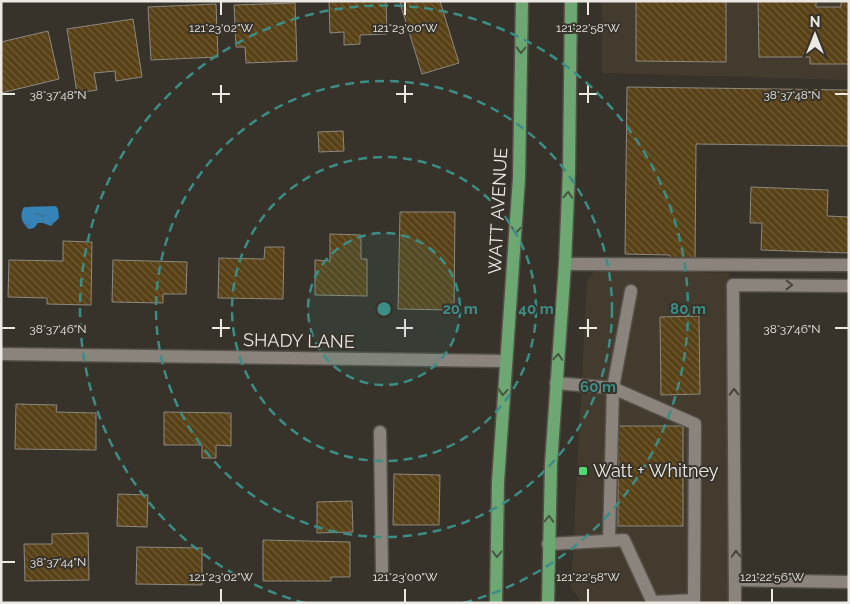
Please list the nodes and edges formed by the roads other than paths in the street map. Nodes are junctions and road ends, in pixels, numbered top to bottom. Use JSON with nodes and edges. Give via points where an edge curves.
{"nodes":[{"id":1,"x":522,"y":1,"type":"edge"},
{"id":2,"x":571,"y":1,"type":"edge"},
{"id":3,"x":565,"y":264,"type":"junction"},
{"id":4,"x":849,"y":265,"type":"edge"},
{"id":5,"x":849,"y":286,"type":"edge"},
{"id":6,"x":631,"y":291,"type":"dead end"},
{"id":7,"x":1,"y":354,"type":"edge"},
{"id":8,"x":506,"y":361,"type":"junction"},
{"id":9,"x":556,"y":383,"type":"junction"},
{"id":10,"x":613,"y":388,"type":"junction"},
{"id":11,"x":380,"y":432,"type":"dead end"},
{"id":12,"x":609,"y":540,"type":"junction"},
{"id":13,"x":548,"y":544,"type":"junction"},
{"id":14,"x":382,"y":572,"type":"dead end"},
{"id":15,"x":736,"y":580,"type":"junction"},
{"id":16,"x":849,"y":582,"type":"edge"},
{"id":17,"x":653,"y":602,"type":"edge"},
{"id":18,"x":496,"y":603,"type":"edge"},
{"id":19,"x":548,"y":603,"type":"edge"},
{"id":20,"x":735,"y":603,"type":"edge"}],
"edges":[{"from":1,"to":8,"type":"main road","name":"WATT AVENUE","one_way":true,"via":[[519,178]]},
{"from":3,"to":2,"type":"main road","one_way":true},
{"from":3,"to":4,"type":"street"},
{"from":9,"to":3,"type":"main road","one_way":true},
{"from":15,"to":5,"type":"street","one_way":true,"via":[[733,284]]},
{"from":6,"to":10,"type":"street"},
{"from":7,"to":8,"type":"street","name":"SHADY LANE"},
{"from":8,"to":18,"type":"main road","name":"WATT AVENUE","one_way":true,"via":[[498,482]]},
{"from":9,"to":10,"type":"street"},
{"from":13,"to":9,"type":"main road","one_way":true},
{"from":10,"to":12,"type":"street"},
{"from":10,"to":17,"type":"street","via":[[695,424],[694,600]]},
{"from":11,"to":14,"type":"street"},
{"from":12,"to":13,"type":"street"},
{"from":12,"to":17,"type":"street","via":[[624,540]]},
{"from":13,"to":19,"type":"main road"},
{"from":15,"to":16,"type":"street"},
{"from":15,"to":20,"type":"street"}]}
